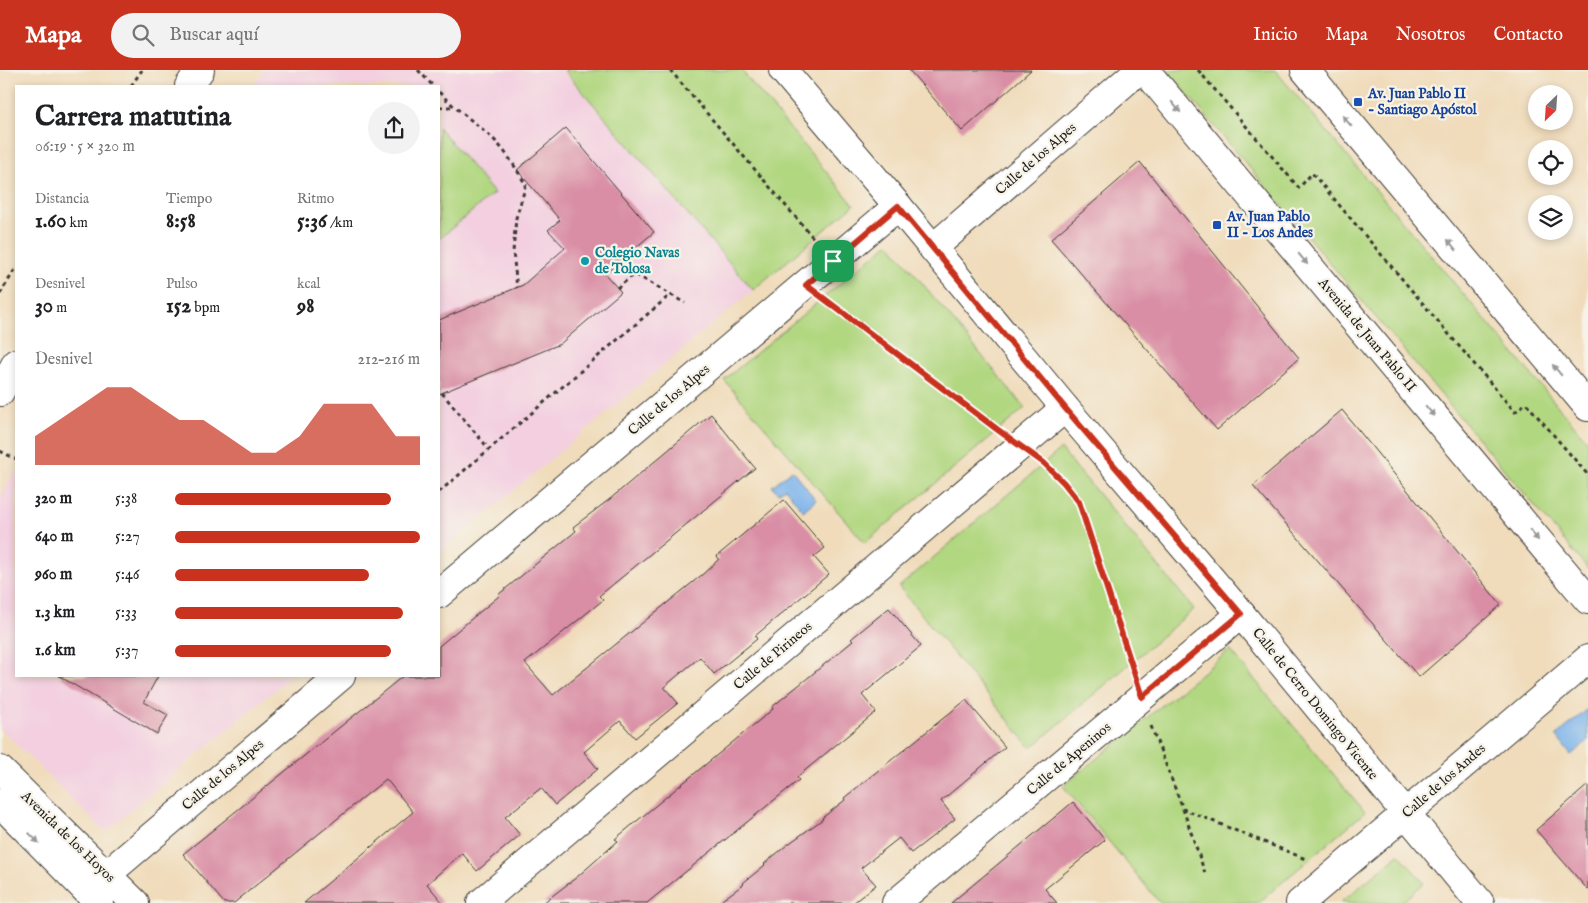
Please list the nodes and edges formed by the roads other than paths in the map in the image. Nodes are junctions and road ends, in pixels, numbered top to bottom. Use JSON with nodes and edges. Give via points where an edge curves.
{"nodes":[{"id":1,"x":200,"y":70,"type":"edge"},
{"id":2,"x":783,"y":70,"type":"edge"},
{"id":3,"x":1139,"y":70,"type":"edge"},
{"id":4,"x":1145,"y":70,"type":"edge"},
{"id":5,"x":1305,"y":70,"type":"edge"},
{"id":6,"x":190,"y":85,"type":"edge"},
{"id":7,"x":898,"y":206,"type":"junction"},
{"id":8,"x":933,"y":248,"type":"junction"},
{"id":9,"x":15,"y":365,"type":"edge"},
{"id":10,"x":0,"y":392,"type":"edge"},
{"id":11,"x":1588,"y":407,"type":"edge"},
{"id":12,"x":1065,"y":408,"type":"junction"},
{"id":13,"x":440,"y":593,"type":"edge"},
{"id":14,"x":1588,"y":600,"type":"edge"},
{"id":15,"x":1241,"y":614,"type":"junction"},
{"id":16,"x":1588,"y":659,"type":"edge"},
{"id":17,"x":340,"y":677,"type":"edge"},
{"id":18,"x":0,"y":770,"type":"edge"},
{"id":19,"x":0,"y":803,"type":"edge"},
{"id":20,"x":1406,"y":814,"type":"junction"},
{"id":21,"x":98,"y":889,"type":"edge"},
{"id":22,"x":135,"y":903,"type":"edge"},
{"id":23,"x":481,"y":903,"type":"edge"},
{"id":24,"x":896,"y":903,"type":"edge"},
{"id":25,"x":1300,"y":903,"type":"edge"},
{"id":26,"x":1480,"y":903,"type":"edge"}],
"edges":[{"from":1,"to":6,"type":"street"},
{"from":2,"to":7,"type":"street","name":"Calle de Cerro Domingo Vicente"},
{"from":3,"to":8,"type":"street","name":"Calle de los Alpes"},
{"from":4,"to":14,"type":"street","name":"Avenida de Juan Pablo II","one_way":true},
{"from":11,"to":5,"type":"street","one_way":true},
{"from":7,"to":8,"type":"street","name":"Calle de Cerro Domingo Vicente"},
{"from":7,"to":13,"type":"street","name":"Calle de los Alpes"},
{"from":8,"to":12,"type":"street","name":"Calle de Cerro Domingo Vicente"},
{"from":9,"to":10,"type":"street"},
{"from":12,"to":15,"type":"street","name":"Calle de Cerro Domingo Vicente"},
{"from":12,"to":23,"type":"street","name":"Calle de Pirineos"},
{"from":15,"to":20,"type":"street","name":"Calle de Cerro Domingo Vicente"},
{"from":15,"to":24,"type":"street","name":"Calle de Apeninos"},
{"from":16,"to":20,"type":"street","name":"Calle de los Andes"},
{"from":17,"to":21,"type":"street","name":"Calle de los Alpes"},
{"from":18,"to":21,"type":"street","name":"Avenida de los Hoyos"},
{"from":19,"to":21,"type":"street","name":"Avenida de los Hoyos","one_way":true},
{"from":20,"to":25,"type":"street","name":"Calle de los Andes"},
{"from":20,"to":26,"type":"street","name":"Calle de Cerro Domingo Vicente"},
{"from":21,"to":22,"type":"street","name":"Avenida de los Hoyos"}]}
